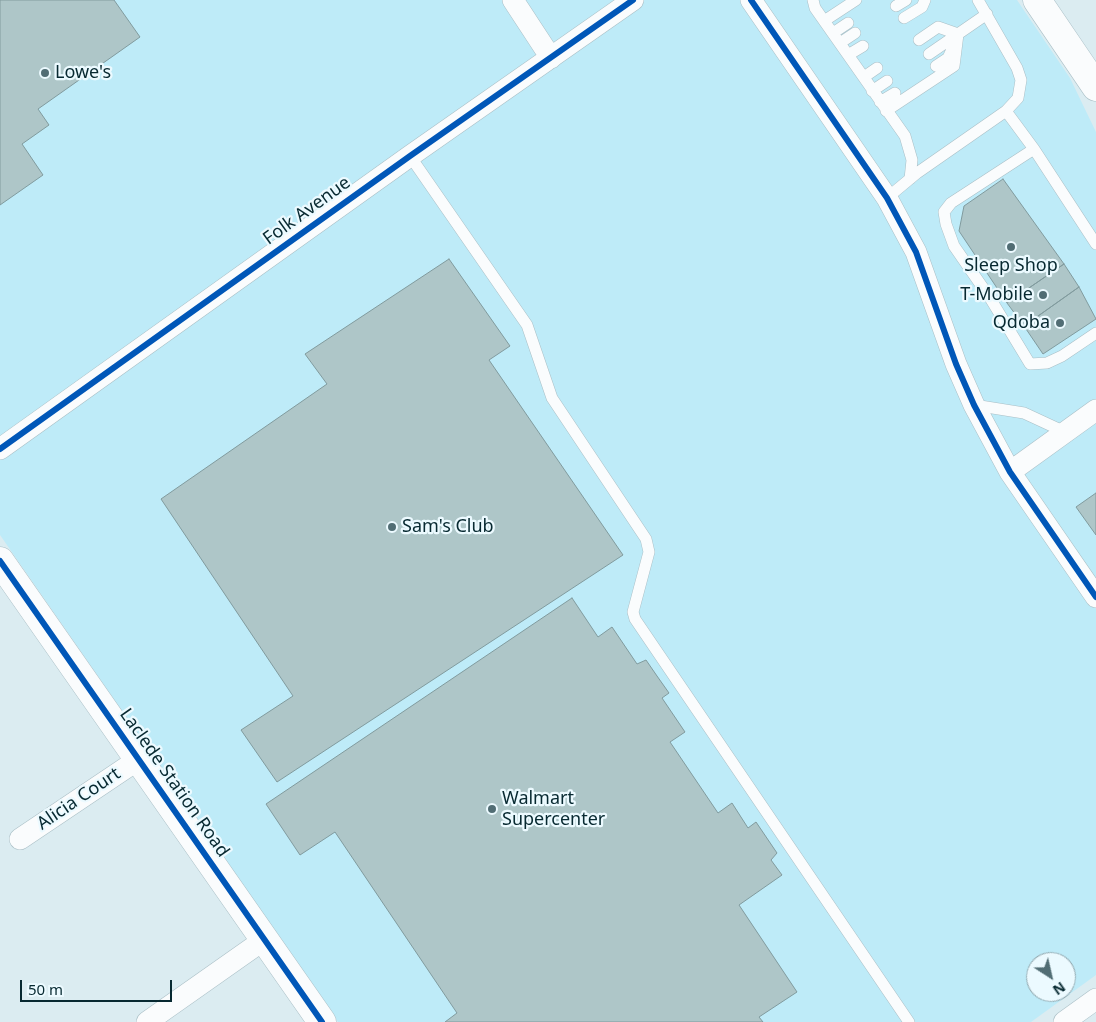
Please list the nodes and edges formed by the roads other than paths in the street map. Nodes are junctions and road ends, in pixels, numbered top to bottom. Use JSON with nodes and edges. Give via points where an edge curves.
{"nodes":[{"id":1,"x":513,"y":0,"type":"edge"},
{"id":2,"x":633,"y":0,"type":"edge"},
{"id":3,"x":751,"y":0,"type":"edge"},
{"id":4,"x":813,"y":0,"type":"edge"},
{"id":5,"x":856,"y":0,"type":"edge"},
{"id":6,"x":925,"y":0,"type":"edge"},
{"id":7,"x":978,"y":0,"type":"edge"},
{"id":8,"x":1037,"y":0,"type":"edge"},
{"id":9,"x":987,"y":14,"type":"junction"},
{"id":10,"x":904,"y":18,"type":"dead end"},
{"id":11,"x":824,"y":21,"type":"junction"},
{"id":12,"x":848,"y":23,"type":"dead end"},
{"id":13,"x":832,"y":33,"type":"junction"},
{"id":14,"x":855,"y":33,"type":"dead end"},
{"id":15,"x":958,"y":34,"type":"junction"},
{"id":16,"x":919,"y":40,"type":"dead end"},
{"id":17,"x":840,"y":43,"type":"junction"},
{"id":18,"x":863,"y":46,"type":"dead end"},
{"id":19,"x":929,"y":54,"type":"dead end"},
{"id":20,"x":848,"y":55,"type":"junction"},
{"id":21,"x":551,"y":58,"type":"junction"},
{"id":22,"x":936,"y":66,"type":"dead end"},
{"id":23,"x":877,"y":68,"type":"dead end"},
{"id":24,"x":864,"y":77,"type":"junction"},
{"id":25,"x":887,"y":81,"type":"dead end"},
{"id":26,"x":1096,"y":87,"type":"edge"},
{"id":27,"x":872,"y":90,"type":"junction"},
{"id":28,"x":894,"y":93,"type":"dead end"},
{"id":29,"x":883,"y":107,"type":"junction"},
{"id":30,"x":1006,"y":111,"type":"junction"},
{"id":31,"x":1034,"y":149,"type":"junction"},
{"id":32,"x":410,"y":156,"type":"junction"},
{"id":33,"x":910,"y":179,"type":"junction"},
{"id":34,"x":887,"y":198,"type":"junction"},
{"id":35,"x":1096,"y":244,"type":"edge"},
{"id":36,"x":1096,"y":333,"type":"edge"},
{"id":37,"x":974,"y":405,"type":"junction"},
{"id":38,"x":1096,"y":410,"type":"edge"},
{"id":39,"x":1065,"y":432,"type":"junction"},
{"id":40,"x":0,"y":449,"type":"edge"},
{"id":41,"x":1010,"y":472,"type":"junction"},
{"id":42,"x":0,"y":562,"type":"edge"},
{"id":43,"x":1096,"y":597,"type":"edge"},
{"id":44,"x":139,"y":759,"type":"junction"},
{"id":45,"x":20,"y":839,"type":"dead end"},
{"id":46,"x":265,"y":939,"type":"junction"},
{"id":47,"x":1096,"y":1000,"type":"edge"},
{"id":48,"x":147,"y":1022,"type":"edge"},
{"id":49,"x":322,"y":1022,"type":"edge"},
{"id":50,"x":909,"y":1022,"type":"edge"},
{"id":51,"x":1064,"y":1022,"type":"edge"}],
"edges":[{"from":1,"to":21,"type":"street"},
{"from":2,"to":21,"type":"street","name":"Folk Avenue"},
{"from":3,"to":34,"type":"street"},
{"from":4,"to":11,"type":"lane"},
{"from":5,"to":11,"type":"lane"},
{"from":6,"to":10,"type":"lane","via":[[922,7]]},
{"from":7,"to":9,"type":"lane"},
{"from":8,"to":26,"type":"street"},
{"from":9,"to":15,"type":"lane"},
{"from":9,"to":30,"type":"lane","via":[[1021,80],[1018,98]]},
{"from":11,"to":13,"type":"lane"},
{"from":12,"to":13,"type":"lane"},
{"from":13,"to":17,"type":"lane"},
{"from":14,"to":17,"type":"lane"},
{"from":15,"to":16,"type":"lane","via":[[938,27]]},
{"from":15,"to":19,"type":"lane"},
{"from":15,"to":22,"type":"lane","via":[[948,58]]},
{"from":15,"to":29,"type":"lane","via":[[954,66]]},
{"from":17,"to":20,"type":"lane"},
{"from":18,"to":20,"type":"lane"},
{"from":20,"to":24,"type":"lane"},
{"from":21,"to":32,"type":"street","name":"Folk Avenue"},
{"from":23,"to":24,"type":"lane"},
{"from":24,"to":27,"type":"lane"},
{"from":25,"to":27,"type":"lane"},
{"from":27,"to":29,"type":"lane"},
{"from":28,"to":29,"type":"lane"},
{"from":29,"to":33,"type":"lane","via":[[905,136],[912,160]]},
{"from":30,"to":31,"type":"lane"},
{"from":30,"to":33,"type":"lane"},
{"from":31,"to":35,"type":"lane"},
{"from":31,"to":36,"type":"lane","via":[[951,203],[944,212],[946,224],[954,246],[1030,364],[1047,363],[1062,356]]},
{"from":32,"to":40,"type":"street","name":"Folk Avenue"},
{"from":32,"to":50,"type":"lane","via":[[528,325],[552,398],[646,539],[649,552],[633,612],[635,619]]},
{"from":33,"to":34,"type":"lane"},
{"from":34,"to":37,"type":"street","via":[[916,252]]},
{"from":37,"to":39,"type":"lane","via":[[1024,413]]},
{"from":37,"to":41,"type":"street"},
{"from":38,"to":39,"type":"street"},
{"from":39,"to":41,"type":"street"},
{"from":41,"to":43,"type":"street"},
{"from":42,"to":44,"type":"street","name":"Laclede Station Road"},
{"from":44,"to":45,"type":"street","name":"Alicia Court"},
{"from":44,"to":46,"type":"street","name":"Laclede Station Road"},
{"from":46,"to":48,"type":"street"},
{"from":46,"to":49,"type":"street","name":"Laclede Station Road"},
{"from":47,"to":51,"type":"street"}]}
